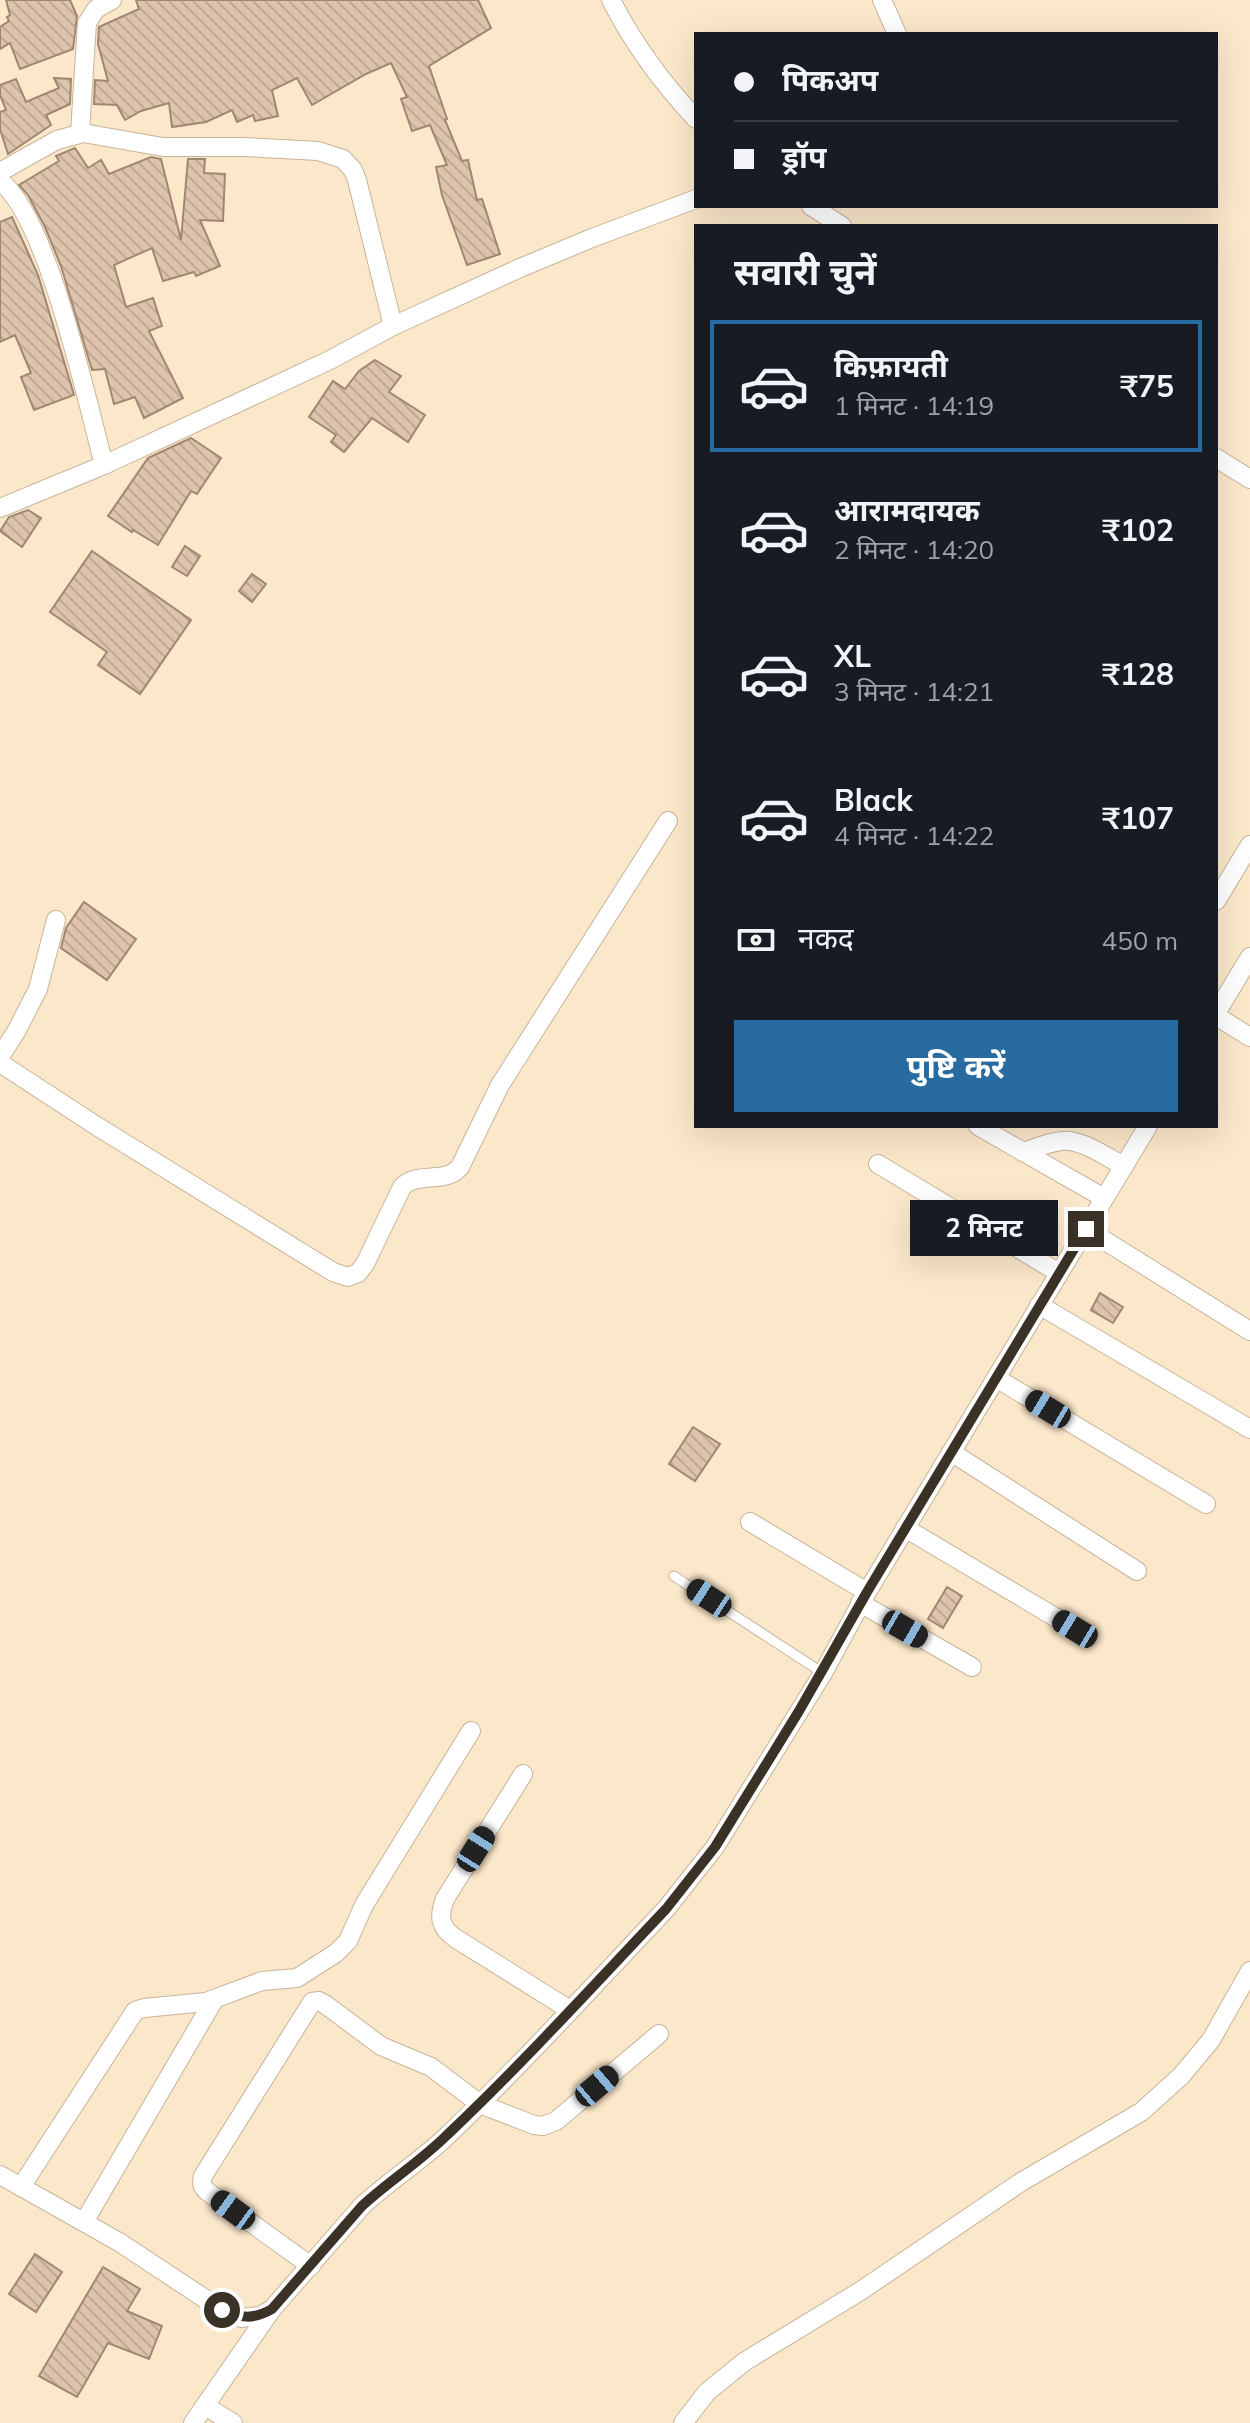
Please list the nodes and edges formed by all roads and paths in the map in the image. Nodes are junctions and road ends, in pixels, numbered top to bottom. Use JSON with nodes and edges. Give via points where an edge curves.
{"nodes":[{"id":1,"x":112,"y":0,"type":"edge"},
{"id":2,"x":611,"y":0,"type":"edge"},
{"id":3,"x":882,"y":0,"type":"edge"},
{"id":4,"x":896,"y":32,"type":"edge"},
{"id":5,"x":694,"y":117,"type":"edge"},
{"id":6,"x":80,"y":133,"type":"junction"},
{"id":7,"x":0,"y":172,"type":"edge"},
{"id":8,"x":0,"y":181,"type":"edge"},
{"id":9,"x":694,"y":200,"type":"edge"},
{"id":10,"x":814,"y":208,"type":"edge"},
{"id":11,"x":839,"y":224,"type":"edge"},
{"id":12,"x":393,"y":326,"type":"junction"},
{"id":13,"x":1218,"y":459,"type":"edge"},
{"id":14,"x":104,"y":465,"type":"junction"},
{"id":15,"x":1250,"y":479,"type":"edge"},
{"id":16,"x":0,"y":508,"type":"edge"},
{"id":17,"x":668,"y":821,"type":"dead end"},
{"id":18,"x":1250,"y":845,"type":"edge"},
{"id":19,"x":1218,"y":898,"type":"edge"},
{"id":20,"x":56,"y":920,"type":"dead end"},
{"id":21,"x":1250,"y":957,"type":"edge"},
{"id":22,"x":1218,"y":1012,"type":"edge"},
{"id":23,"x":1218,"y":1016,"type":"edge"},
{"id":24,"x":1250,"y":1037,"type":"edge"},
{"id":25,"x":0,"y":1057,"type":"edge"},
{"id":26,"x":0,"y":1063,"type":"edge"},
{"id":27,"x":981,"y":1128,"type":"edge"},
{"id":28,"x":1147,"y":1128,"type":"edge"},
{"id":29,"x":1023,"y":1152,"type":"junction"},
{"id":30,"x":878,"y":1164,"type":"dead end"},
{"id":31,"x":1124,"y":1166,"type":"junction"},
{"id":32,"x":1104,"y":1198,"type":"junction"},
{"id":33,"x":1086,"y":1229,"type":"junction"},
{"id":34,"x":1059,"y":1273,"type":"junction"},
{"id":35,"x":1039,"y":1305,"type":"junction"},
{"id":36,"x":1250,"y":1331,"type":"edge"},
{"id":37,"x":996,"y":1378,"type":"junction"},
{"id":38,"x":1250,"y":1429,"type":"edge"},
{"id":39,"x":951,"y":1452,"type":"junction"},
{"id":40,"x":1206,"y":1504,"type":"dead end"},
{"id":41,"x":750,"y":1522,"type":"dead end"},
{"id":42,"x":905,"y":1528,"type":"junction"},
{"id":43,"x":1137,"y":1571,"type":"dead end"},
{"id":44,"x":674,"y":1576,"type":"dead end"},
{"id":45,"x":864,"y":1598,"type":"junction"},
{"id":46,"x":1075,"y":1629,"type":"dead end"},
{"id":47,"x":972,"y":1667,"type":"dead end"},
{"id":48,"x":823,"y":1673,"type":"junction"},
{"id":49,"x":471,"y":1731,"type":"dead end"},
{"id":50,"x":523,"y":1774,"type":"dead end"},
{"id":51,"x":1250,"y":1971,"type":"edge"},
{"id":52,"x":214,"y":2000,"type":"junction"},
{"id":53,"x":570,"y":2010,"type":"junction"},
{"id":54,"x":659,"y":2034,"type":"dead end"},
{"id":55,"x":480,"y":2104,"type":"junction"},
{"id":56,"x":0,"y":2175,"type":"edge"},
{"id":57,"x":21,"y":2187,"type":"junction"},
{"id":58,"x":84,"y":2222,"type":"junction"},
{"id":59,"x":311,"y":2266,"type":"junction"},
{"id":60,"x":272,"y":2309,"type":"junction"},
{"id":61,"x":205,"y":2406,"type":"junction"},
{"id":62,"x":193,"y":2423,"type":"edge"},
{"id":63,"x":233,"y":2423,"type":"edge"},
{"id":64,"x":683,"y":2423,"type":"edge"}],
"edges":[{"from":1,"to":6,"type":"street","via":[[96,9],[87,23]]},
{"from":2,"to":5,"type":"street","via":[[648,60]]},
{"from":3,"to":4,"type":"street"},
{"from":6,"to":7,"type":"street"},
{"from":6,"to":12,"type":"street","via":[[163,147],[318,151],[343,159],[357,180]]},
{"from":8,"to":14,"type":"street","via":[[17,199],[40,245]]},
{"from":9,"to":12,"type":"street","via":[[592,238]]},
{"from":10,"to":11,"type":"street"},
{"from":12,"to":14,"type":"street"},
{"from":13,"to":15,"type":"street"},
{"from":14,"to":16,"type":"street"},
{"from":17,"to":26,"type":"street","via":[[500,1085],[460,1167],[446,1177],[413,1180],[402,1187],[365,1264],[348,1277]]},
{"from":18,"to":19,"type":"street"},
{"from":20,"to":25,"type":"street","via":[[38,989]]},
{"from":21,"to":22,"type":"street"},
{"from":23,"to":24,"type":"street"},
{"from":27,"to":29,"type":"street"},
{"from":28,"to":31,"type":"street"},
{"from":29,"to":31,"type":"street","via":[[1069,1141]]},
{"from":29,"to":32,"type":"street"},
{"from":30,"to":34,"type":"street"},
{"from":31,"to":32,"type":"street"},
{"from":32,"to":33,"type":"street"},
{"from":33,"to":34,"type":"street"},
{"from":33,"to":36,"type":"street"},
{"from":34,"to":35,"type":"street"},
{"from":35,"to":37,"type":"street"},
{"from":35,"to":38,"type":"street"},
{"from":37,"to":39,"type":"street"},
{"from":37,"to":40,"type":"street"},
{"from":39,"to":42,"type":"street"},
{"from":39,"to":43,"type":"street"},
{"from":41,"to":45,"type":"street"},
{"from":42,"to":45,"type":"street"},
{"from":42,"to":46,"type":"street"},
{"from":44,"to":48,"type":"lane"},
{"from":45,"to":47,"type":"street"},
{"from":45,"to":48,"type":"street"},
{"from":48,"to":53,"type":"street","via":[[692,1879]]},
{"from":49,"to":52,"type":"street","via":[[343,1947],[297,1978],[262,1981]]},
{"from":50,"to":53,"type":"street","via":[[445,1899],[441,1921],[455,1938]]},
{"from":51,"to":64,"type":"street","via":[[1211,2040],[1141,2112],[1021,2182],[744,2362],[707,2392]]},
{"from":52,"to":57,"type":"street","via":[[135,2011]]},
{"from":52,"to":58,"type":"street"},
{"from":53,"to":55,"type":"street"},
{"from":54,"to":55,"type":"street","via":[[549,2125],[534,2125]]},
{"from":55,"to":59,"type":"street","via":[[362,2206]]},
{"from":55,"to":59,"type":"street","via":[[431,2067],[381,2046],[326,2005],[312,2002],[201,2182]]},
{"from":56,"to":57,"type":"street"},
{"from":57,"to":58,"type":"street"},
{"from":58,"to":60,"type":"street","via":[[222,2310],[241,2318]]},
{"from":59,"to":60,"type":"street"},
{"from":60,"to":61,"type":"street"},
{"from":61,"to":62,"type":"street"},
{"from":61,"to":63,"type":"street"}]}
